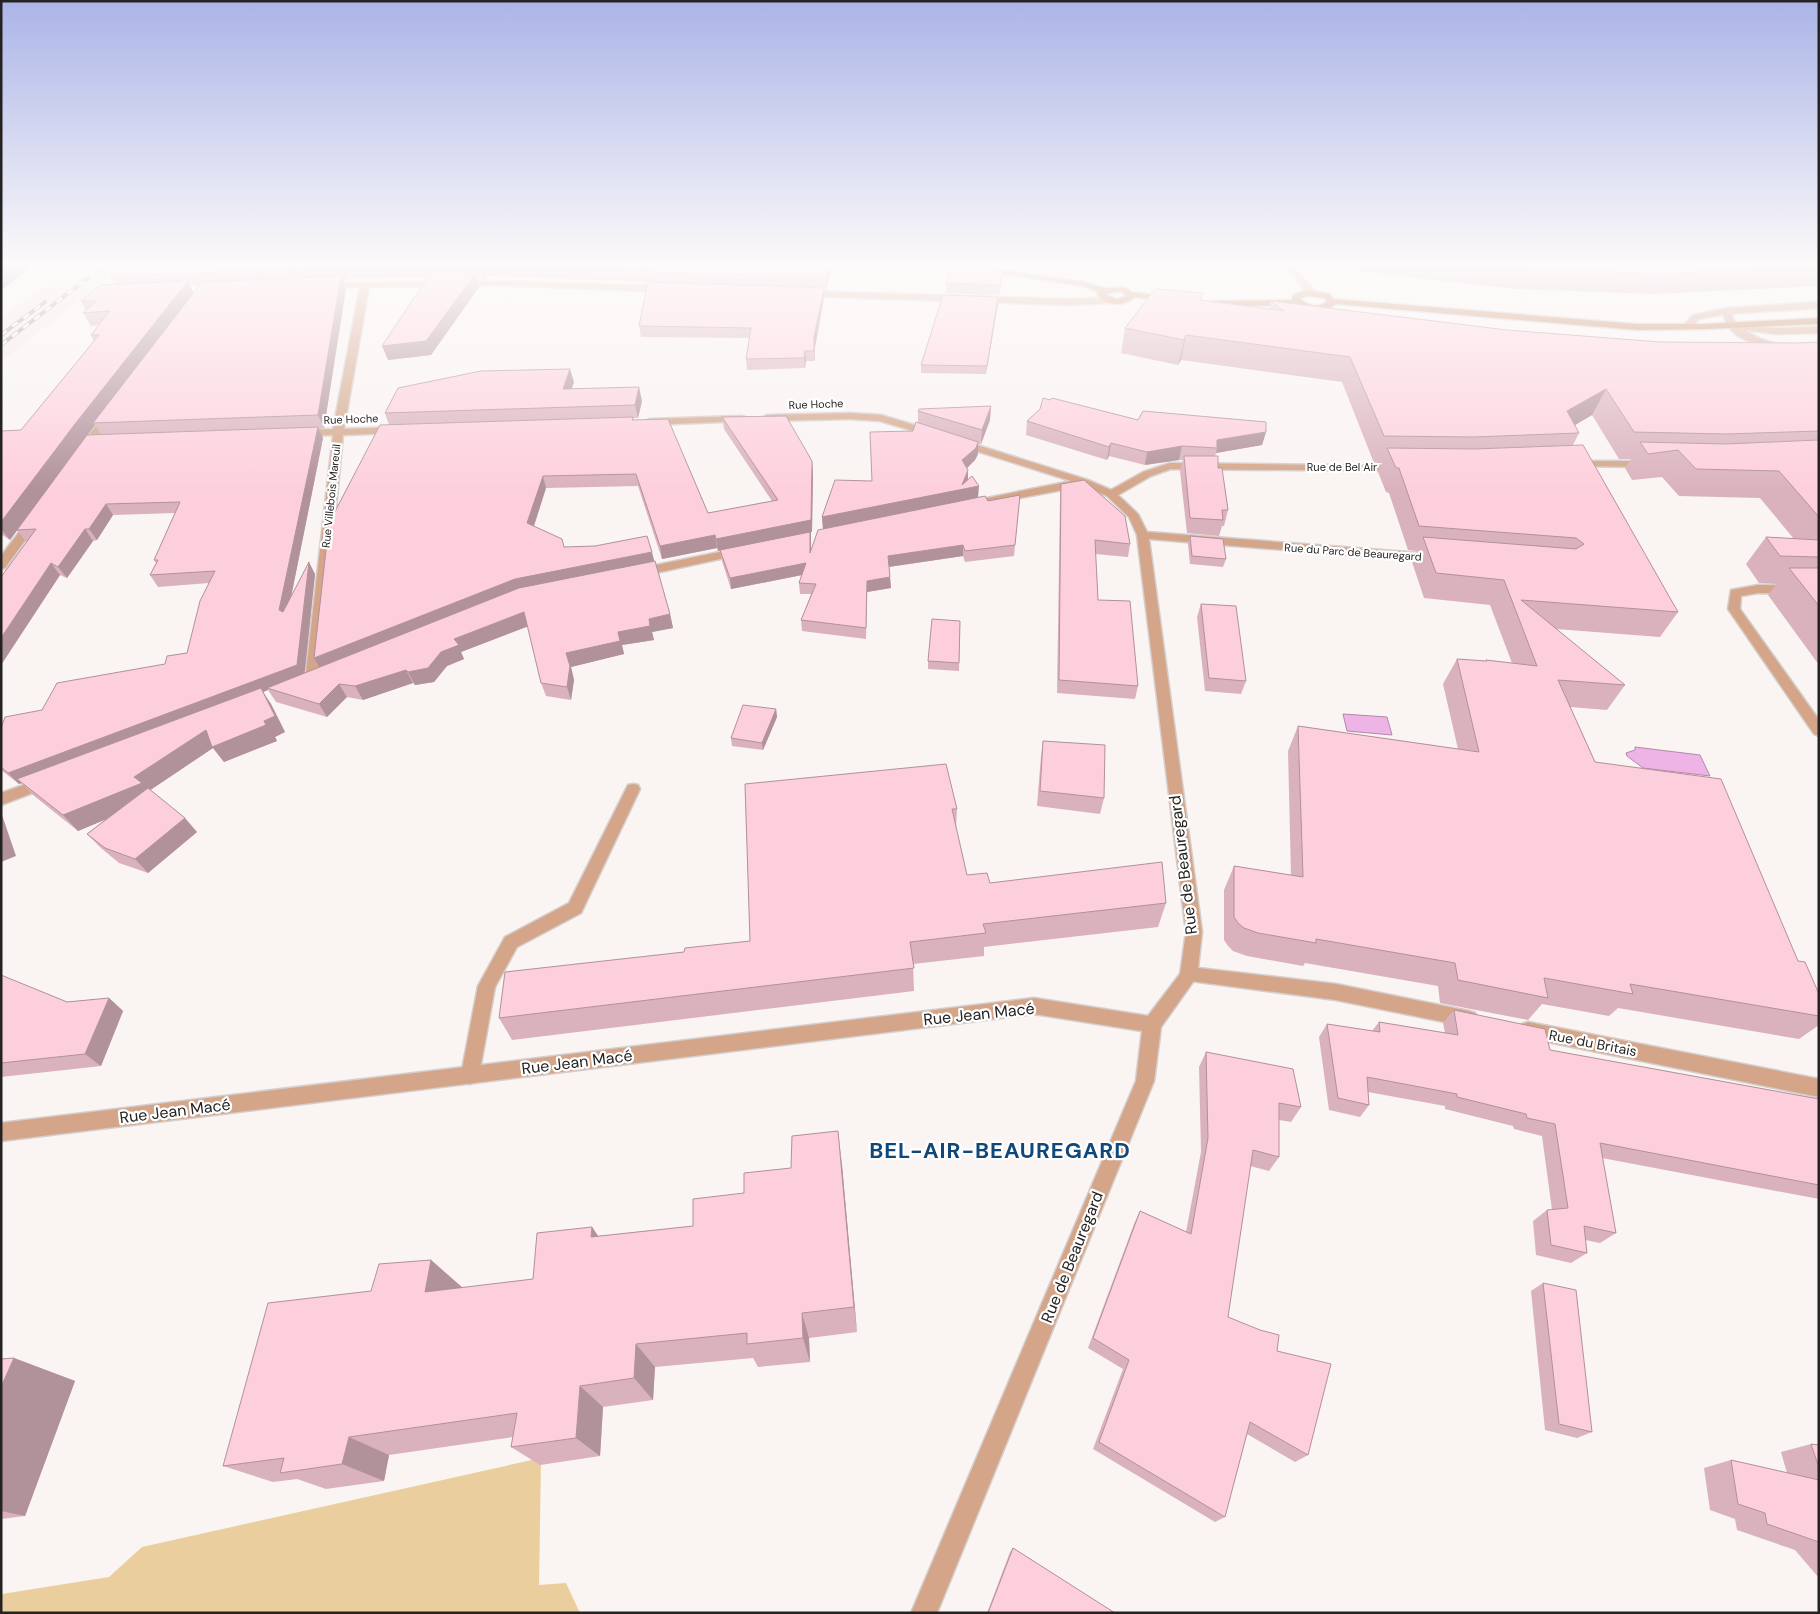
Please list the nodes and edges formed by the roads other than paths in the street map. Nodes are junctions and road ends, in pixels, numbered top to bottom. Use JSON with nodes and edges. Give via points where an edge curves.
{"nodes":[{"id":1,"x":355,"y":340,"type":"edge"},
{"id":2,"x":1755,"y":340,"type":"edge"},
{"id":3,"x":1819,"y":348,"type":"edge"},
{"id":4,"x":119,"y":403,"type":"edge"},
{"id":5,"x":634,"y":422,"type":"edge"},
{"id":6,"x":408,"y":429,"type":"edge"},
{"id":7,"x":338,"y":432,"type":"junction"},
{"id":8,"x":287,"y":434,"type":"edge"},
{"id":9,"x":90,"y":440,"type":"junction"},
{"id":10,"x":104,"y":440,"type":"edge"},
{"id":11,"x":73,"y":464,"type":"edge"},
{"id":12,"x":1568,"y":464,"type":"edge"},
{"id":13,"x":1662,"y":464,"type":"edge"},
{"id":14,"x":1413,"y":468,"type":"edge"},
{"id":15,"x":1084,"y":482,"type":"junction"},
{"id":16,"x":1111,"y":494,"type":"junction"},
{"id":17,"x":956,"y":507,"type":"edge"},
{"id":18,"x":40,"y":510,"type":"edge"},
{"id":19,"x":1143,"y":535,"type":"junction"},
{"id":20,"x":752,"y":549,"type":"edge"},
{"id":21,"x":1445,"y":559,"type":"edge"},
{"id":22,"x":1,"y":565,"type":"edge"},
{"id":23,"x":626,"y":575,"type":"edge"},
{"id":24,"x":1819,"y":590,"type":"edge"},
{"id":25,"x":312,"y":681,"type":"edge"},
{"id":26,"x":1819,"y":731,"type":"edge"},
{"id":27,"x":56,"y":778,"type":"edge"},
{"id":28,"x":633,"y":789,"type":"dead end"},
{"id":29,"x":1,"y":799,"type":"edge"},
{"id":30,"x":1189,"y":975,"type":"junction"},
{"id":31,"x":1483,"y":1021,"type":"edge"},
{"id":32,"x":1152,"y":1025,"type":"junction"},
{"id":33,"x":1512,"y":1027,"type":"edge"},
{"id":34,"x":470,"y":1075,"type":"junction"},
{"id":35,"x":1819,"y":1088,"type":"edge"},
{"id":36,"x":1,"y":1132,"type":"edge"},
{"id":37,"x":924,"y":1613,"type":"edge"}],
"edges":[{"from":1,"to":7,"type":"street","name":"Rue Villebois Mareuil"},
{"from":2,"to":3,"type":"street","via":[[1790,350]]},
{"from":4,"to":9,"type":"street"},
{"from":5,"to":15,"type":"street","name":"Rue Hoche","via":[[850,416],[881,418]]},
{"from":6,"to":7,"type":"street","name":"Rue Hoche"},
{"from":7,"to":8,"type":"street","name":"Rue Hoche"},
{"from":7,"to":25,"type":"street","name":"Rue Villebois Mareuil"},
{"from":9,"to":10,"type":"street"},
{"from":9,"to":11,"type":"street"},
{"from":12,"to":13,"type":"street"},
{"from":14,"to":16,"type":"street","name":"Rue de Bel Air","via":[[1170,466],[1147,474]]},
{"from":15,"to":16,"type":"street","name":"Rue de Beauregard"},
{"from":15,"to":17,"type":"street"},
{"from":16,"to":19,"type":"street","name":"Rue de Beauregard","via":[[1134,516]]},
{"from":18,"to":22,"type":"street"},
{"from":19,"to":21,"type":"street","name":"Rue du Parc de Beauregard"},
{"from":19,"to":30,"type":"street","name":"Rue de Beauregard","via":[[1194,932]]},
{"from":20,"to":23,"type":"street"},
{"from":24,"to":26,"type":"street","via":[[1758,589],[1734,593],[1734,609]]},
{"from":27,"to":29,"type":"street"},
{"from":28,"to":34,"type":"street","via":[[575,908],[511,942],[487,986]]},
{"from":30,"to":31,"type":"street","via":[[1336,992]]},
{"from":30,"to":32,"type":"street","name":"Rue de Beauregard"},
{"from":32,"to":34,"type":"street","name":"Rue Jean Macé","via":[[1034,1006]]},
{"from":32,"to":37,"type":"street","name":"Rue de Beauregard","via":[[1145,1081]]},
{"from":33,"to":35,"type":"street","name":"Rue du Britais"},
{"from":34,"to":36,"type":"street","name":"Rue Jean Macé"}]}
